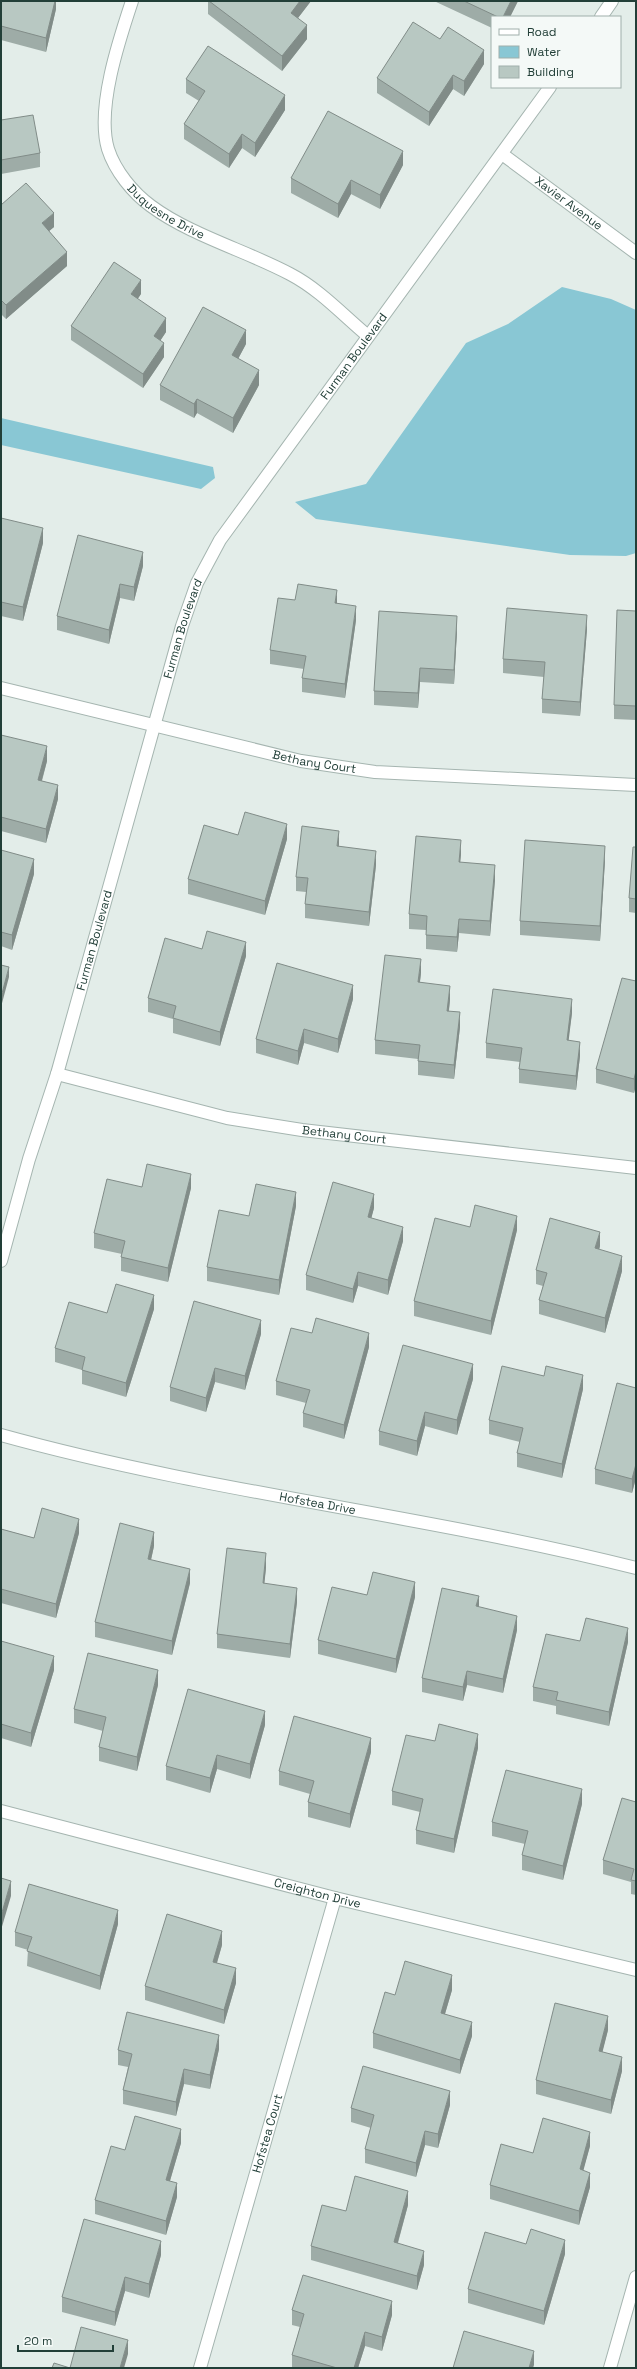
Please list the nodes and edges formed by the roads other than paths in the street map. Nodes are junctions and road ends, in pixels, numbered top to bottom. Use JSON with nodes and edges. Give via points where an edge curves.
{"nodes":[{"id":1,"x":132,"y":1,"type":"edge"},
{"id":2,"x":612,"y":1,"type":"edge"},
{"id":3,"x":602,"y":16,"type":"edge"},
{"id":4,"x":549,"y":88,"type":"edge"},
{"id":5,"x":502,"y":154,"type":"junction"},
{"id":6,"x":636,"y":253,"type":"edge"},
{"id":7,"x":368,"y":336,"type":"junction"},
{"id":8,"x":1,"y":688,"type":"edge"},
{"id":9,"x":153,"y":726,"type":"junction"},
{"id":10,"x":636,"y":785,"type":"edge"},
{"id":11,"x":57,"y":1074,"type":"junction"},
{"id":12,"x":636,"y":1168,"type":"edge"},
{"id":13,"x":1,"y":1261,"type":"edge"},
{"id":14,"x":1,"y":1435,"type":"edge"},
{"id":15,"x":636,"y":1568,"type":"edge"},
{"id":16,"x":1,"y":1811,"type":"edge"},
{"id":17,"x":335,"y":1898,"type":"junction"},
{"id":18,"x":636,"y":1970,"type":"edge"},
{"id":19,"x":636,"y":2277,"type":"edge"},
{"id":20,"x":200,"y":2368,"type":"edge"},
{"id":21,"x":610,"y":2368,"type":"edge"}],
"edges":[{"from":1,"to":7,"type":"street","name":"Duquesne Drive","via":[[110,77],[105,111],[108,148],[125,181],[157,209],[187,226],[291,274],[322,296]]},
{"from":2,"to":3,"type":"street"},
{"from":4,"to":5,"type":"street","name":"Furman Boulevard"},
{"from":5,"to":6,"type":"street","name":"Xavier Avenue"},
{"from":5,"to":7,"type":"street","name":"Furman Boulevard"},
{"from":7,"to":9,"type":"street","name":"Furman Boulevard","via":[[220,540],[197,583]]},
{"from":8,"to":9,"type":"street","name":"Bethany Court"},
{"from":9,"to":10,"type":"street","name":"Bethany Court","via":[[301,761],[375,772]]},
{"from":9,"to":11,"type":"street","name":"Furman Boulevard"},
{"from":11,"to":12,"type":"street","name":"Bethany Court","via":[[227,1118],[302,1130]]},
{"from":11,"to":13,"type":"street","name":"Furman Boulevard","via":[[29,1159]]},
{"from":14,"to":15,"type":"street","name":"Hofstea Drive","via":[[59,1452],[171,1477],[472,1532],[577,1553]]},
{"from":16,"to":17,"type":"street","name":"Creighton Drive"},
{"from":17,"to":18,"type":"street","name":"Creighton Drive"},
{"from":17,"to":20,"type":"street","name":"Hofstea Court"},
{"from":19,"to":21,"type":"street"}]}
